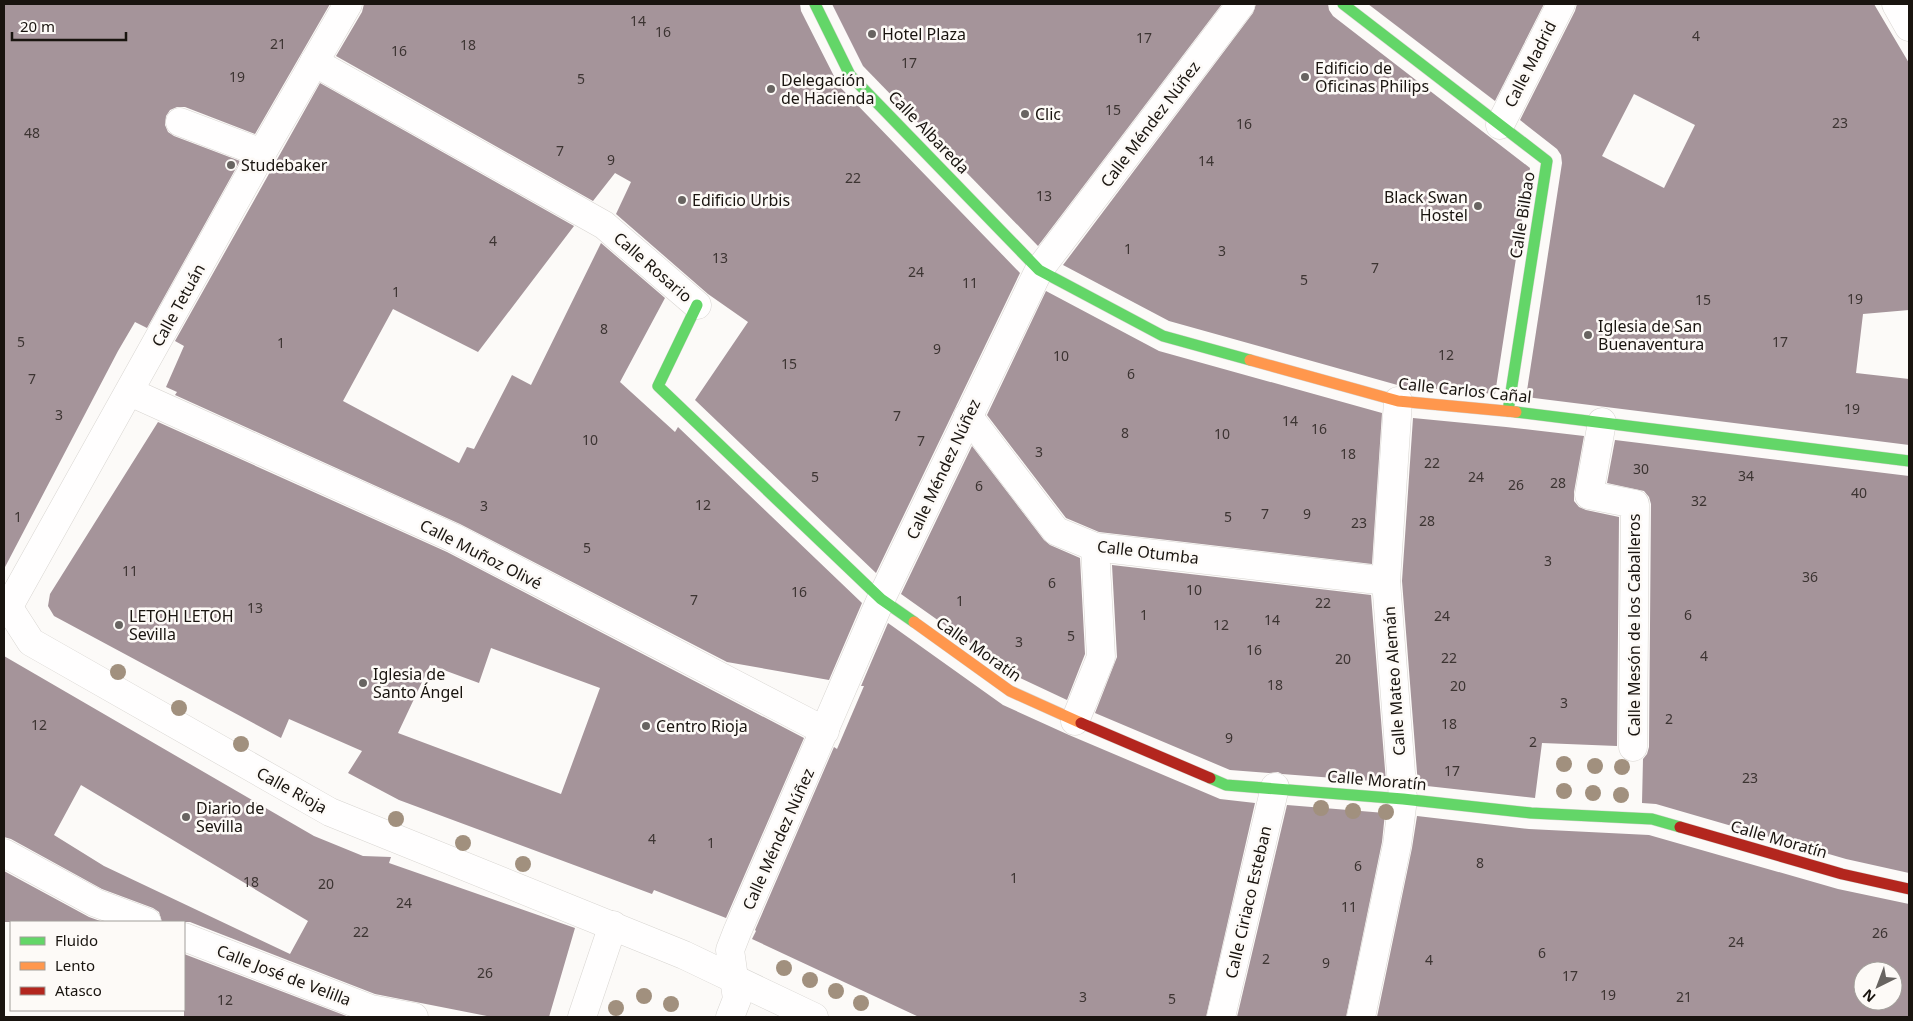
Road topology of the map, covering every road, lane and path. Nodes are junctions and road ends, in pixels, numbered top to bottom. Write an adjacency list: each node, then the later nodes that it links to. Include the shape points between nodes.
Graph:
1 (348, 4): 8 (street, Calle Tetuán)
2 (815, 4): 12 (street, Calle Albareda, via 850,75)
3 (1242, 4): 12 (street, Calle Méndez Núñez)
4 (1343, 4): 10 (street, Calle Bilbao)
5 (1561, 4): 10 (street, Calle Madrid)
6 (1896, 4): 7 (street)
7 (1909, 27)
8 (314, 62): 11 (street, Calle Tetuán); 13 (street, Calle Rosario, via 604,225)
9 (180, 122): 11 (street)
10 (1500, 125): 16 (street, Calle Bilbao, via 1547,161)
11 (262, 152): 14 (street, Calle Tetuán)
12 (1039, 270): 15 (street, Calle Carlos Cañal, via 1163,336); 17 (street, Calle Méndez Núñez)
13 (697, 305): 22 (street, Calle Rosario, via 658,386)
14 (130, 392): 23 (street, Calle Tetuán); 25 (street, Calle Muñoz Olivé, via 454,538)
15 (1398, 402): 16 (street, Calle Carlos Cañal); 21 (street, Calle Mateo Alemán)
16 (1508, 411): 18 (street, Calle Carlos Cañal)
17 (968, 416): 20 (street, Calle Otumba, via 1056,532); 22 (street, Calle Méndez Núñez)
18 (1602, 422): 19 (street, Calle Carlos Cañal); 26 (street, Calle Mesón de los Caballeros, via 1589,495 1635,504)
19 (1909, 461)
20 (1095, 547): 21 (street, Calle Otumba); 24 (street, via 1101,657)
21 (1386, 581): 28 (street, Calle Mateo Alemán)
22 (881, 599): 24 (street, Calle Moratín, via 1010,692); 25 (street, Calle Méndez Núñez)
23 (5, 606): 32 (street, Calle Rioja, via 31,642 330,812)
24 (1075, 721): 27 (street, Calle Moratín, via 1226,785)
25 (825, 731): 34 (street, Calle Méndez Núñez, via 730,950)
26 (1633, 747)
27 (1275, 787): 28 (street, Calle Moratín); 40 (street, Calle Ciriaco Esteban)
28 (1403, 798): 30 (street, Calle Moratín, via 1531,813 1652,819 1842,874); 41 (street, Calle Mateo Alemán, via 1398,845)
29 (4, 853): 31 (street, via 96,903)
30 (1909, 889)
31 (144, 921)
32 (613, 925): 34 (street, Calle Rioja); 37 (street)
33 (185, 936): 35 (street, Calle José de Velilla)
34 (735, 979): 38 (street, Calle Méndez Núñez, via 737,999); 39 (street, Calle Rioja)
35 (371, 1013): 36 (street, Calle José de Velilla)
36 (414, 1017)
37 (582, 1017)
38 (730, 1017)
39 (814, 1017)
40 (1221, 1017)
41 (1361, 1017)

